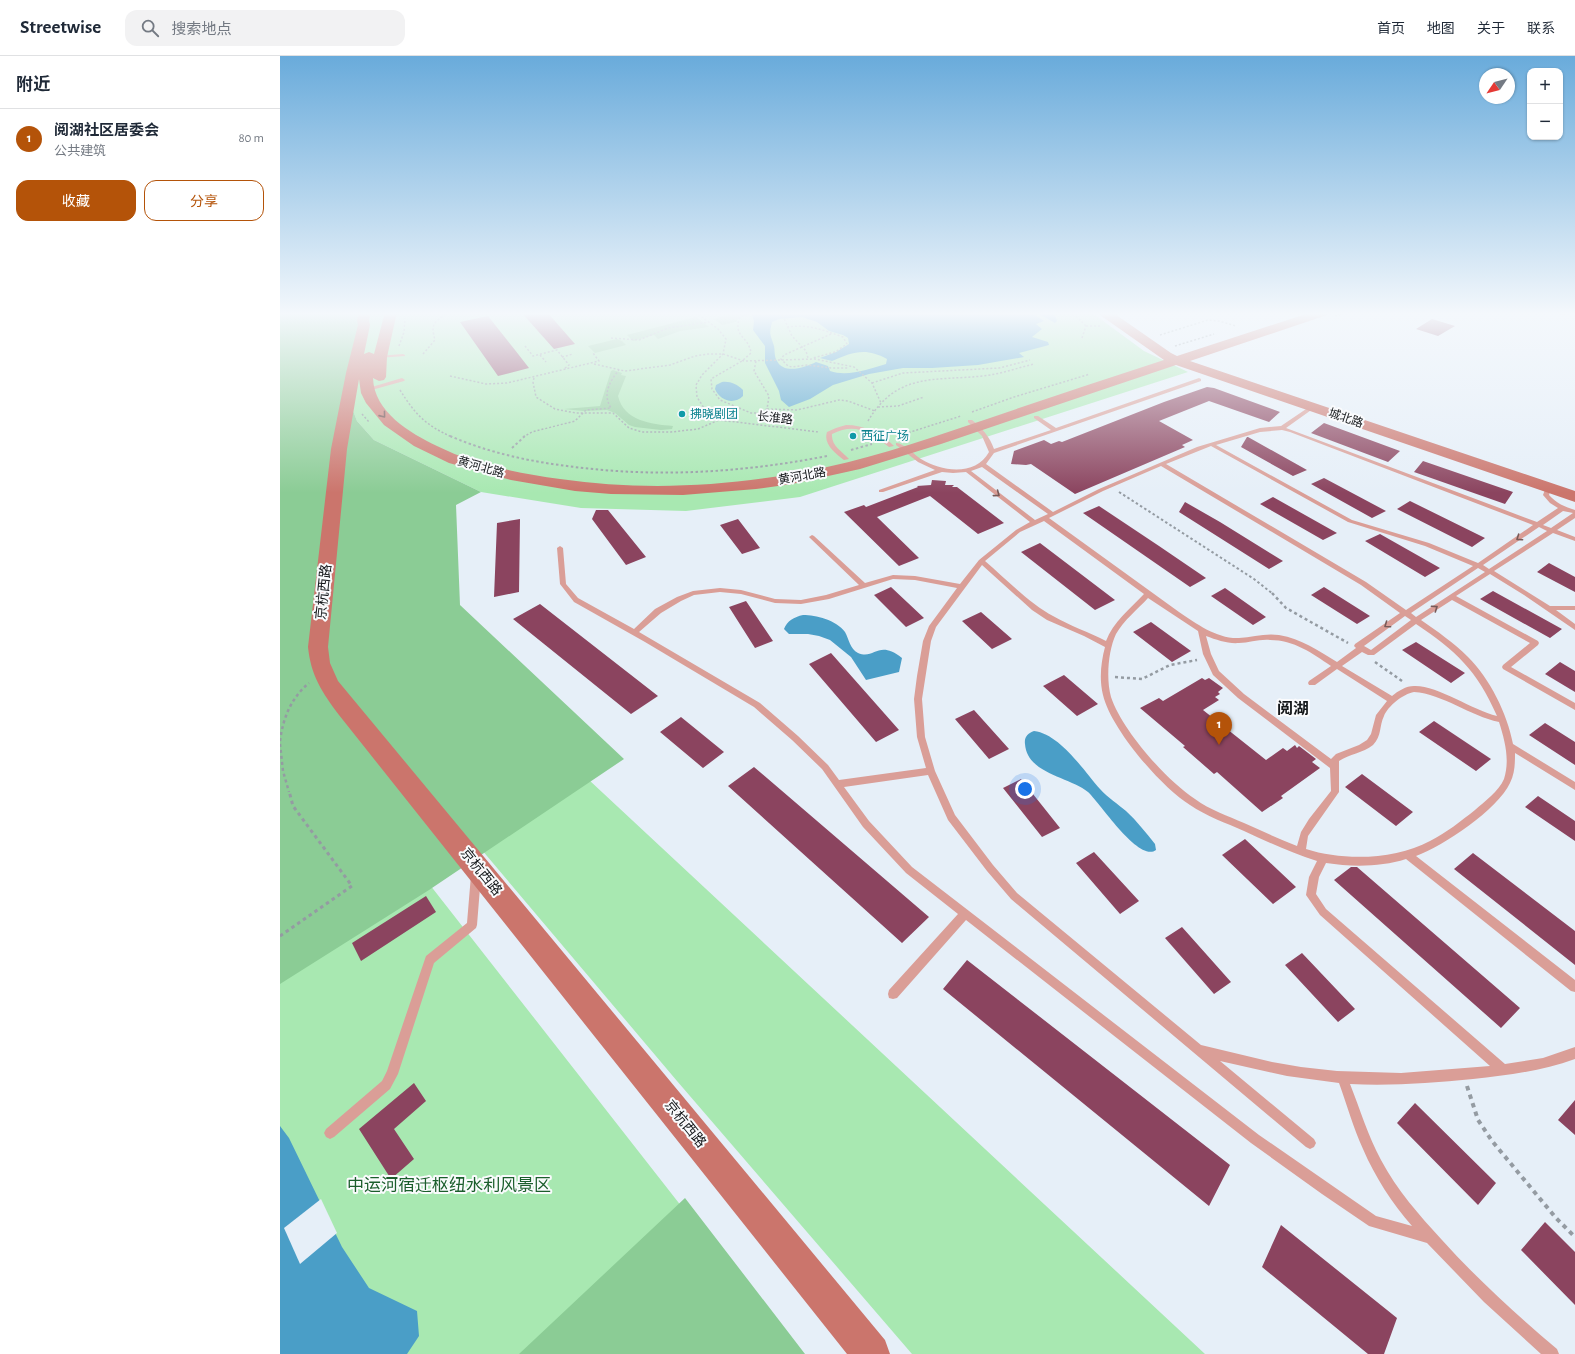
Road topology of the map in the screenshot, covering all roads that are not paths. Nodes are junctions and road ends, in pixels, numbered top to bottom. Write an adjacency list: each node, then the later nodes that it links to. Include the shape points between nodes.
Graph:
1 (353, 373): 63 (main road, 京杭西路, via 353,414 339,449 318,647 320,663 328,684 347,709)
2 (370, 373): 7 (main road, 黄河北路, via 366,384)
3 (1115, 373): 10 (main road, 黄河北路)
4 (1214, 373): 8 (main road, 城北路)
5 (402, 380): 7 (lane)
6 (1199, 380): 12 (lane)
7 (374, 388): 14 (main road, 黄河北路, one-way to 14, via 376,405 394,427 437,453 492,471 576,486 658,491 750,485 826,472); 16 (main road, 黄河北路, via 394,411 415,430 429,438 463,453 502,464 555,474 621,482 684,483 806,468)
8 (1312, 407): 11 (lane); 21 (main road, 城北路)
9 (1036, 418): 12 (lane)
10 (971, 419): 14 (main road, 黄河北路); 15 (lane, via 990,442)
11 (1282, 428): 13 (lane, via 1247,432); 29 (lane)
12 (1055, 430): 15 (lane)
13 (1211, 444): 18 (lane); 35 (lane, via 1350,521 1438,548)
14 (895, 445): 16 (main road, 黄河北路); 16 (lane, via 863,427 837,428 829,433 827,438); 19 (lane, via 923,463)
15 (992, 452): 17 (lane)
16 (842, 456)
17 (982, 464): 20 (lane); 25 (lane)
18 (1161, 464): 25 (lane); 43 (lane, via 1381,595)
19 (941, 470): 20 (lane); 22 (lane)
20 (966, 470): 28 (lane, one-way to 28)
21 (1548, 488): 23 (main road, 城北路); 24 (lane, via 1546,494 1551,501)
22 (881, 491)
23 (1575, 497)
24 (1564, 508): 26 (lane); 29 (lane)
25 (1052, 514): 27 (lane)
26 (1575, 514): 30 (lane)
27 (1044, 518): 28 (lane); 39 (lane)
28 (1035, 523): 34 (lane, via 1018,531)
29 (1539, 524): 30 (lane); 35 (lane, one-way to 35)
30 (1553, 530): 32 (lane); 36 (lane)
31 (812, 537): 37 (lane)
32 (1575, 539)
33 (560, 548): 47 (lane, via 563,584 576,600)
34 (981, 561): 38 (lane); 48 (lane, via 1050,618)
35 (1478, 565): 36 (lane); 43 (lane)
36 (1489, 572): 40 (lane); 41 (lane)
37 (864, 586): 38 (lane, via 893,578 915,578); 47 (lane, via 801,602 775,601 741,592 720,590 693,593 658,611)
38 (962, 587): 57 (lane, via 933,626 927,641 921,676 918,699 921,737)
39 (1148, 594): 46 (lane); 48 (lane, via 1125,618 1110,638)
40 (1452, 597): 44 (lane, one-way to 40); 53 (lane, via 1535,643 1506,667)
41 (1547, 608): 42 (lane); 45 (lane)
42 (1575, 608)
43 (1406, 613): 44 (lane); 49 (lane, one-way to 49, via 1358,646)
44 (1417, 621): 49 (lane, via 1371,653); 54 (lane, via 1445,641 1471,665 1488,688)
45 (1575, 628)
46 (1201, 629): 50 (lane, via 1226,640 1238,642 1270,637 1288,640 1304,646); 56 (lane, via 1209,659 1216,673 1241,696)
47 (635, 632): 58 (lane, via 757,705 825,767)
48 (1109, 646): 60 (lane, via 1104,669 1108,697 1122,725 1149,761 1191,801 1219,816)
49 (1361, 650): 50 (lane)
50 (1336, 666): 51 (lane); 52 (lane)
51 (1312, 683)
52 (1393, 701): 54 (lane, via 1400,694 1414,689); 56 (lane, via 1381,713 1377,732 1371,741 1363,747 1342,753 1335,759)
53 (1575, 707)
54 (1503, 720): 55 (lane)
55 (1509, 745): 59 (lane); 61 (lane, via 1511,758 1508,779 1494,797 1464,824 1435,844)
56 (1334, 766): 60 (lane, via 1335,792 1304,835)
57 (931, 771): 58 (lane); 67 (lane, via 951,817 1014,896)
58 (837, 784): 64 (lane, via 866,824 909,870)
59 (1575, 786)
60 (1301, 851): 62 (lane)
61 (1408, 855): 62 (lane, via 1391,860 1335,860); 65 (lane)
62 (1324, 857): 69 (lane, via 1314,877 1310,894 1323,912)
63 (476, 867): 71 (lane, via 472,925 430,960 392,1074 386,1085); 74 (main road, 京杭西路)
64 (965, 914): 66 (lane); 73 (lane, via 1255,1139 1326,1190 1373,1222)
65 (1575, 987)
66 (893, 994)
67 (1197, 1049): 70 (lane, via 1258,1064); 72 (lane)
68 (1575, 1053): 69 (lane, via 1526,1068)
69 (1503, 1070): 70 (lane, via 1399,1078)
70 (1342, 1077): 73 (lane, via 1370,1153 1390,1187)
71 (330, 1133)
72 (1310, 1143)
73 (1429, 1237): 75 (lane, via 1458,1270 1502,1312)
74 (871, 1354)
75 (1552, 1354)

